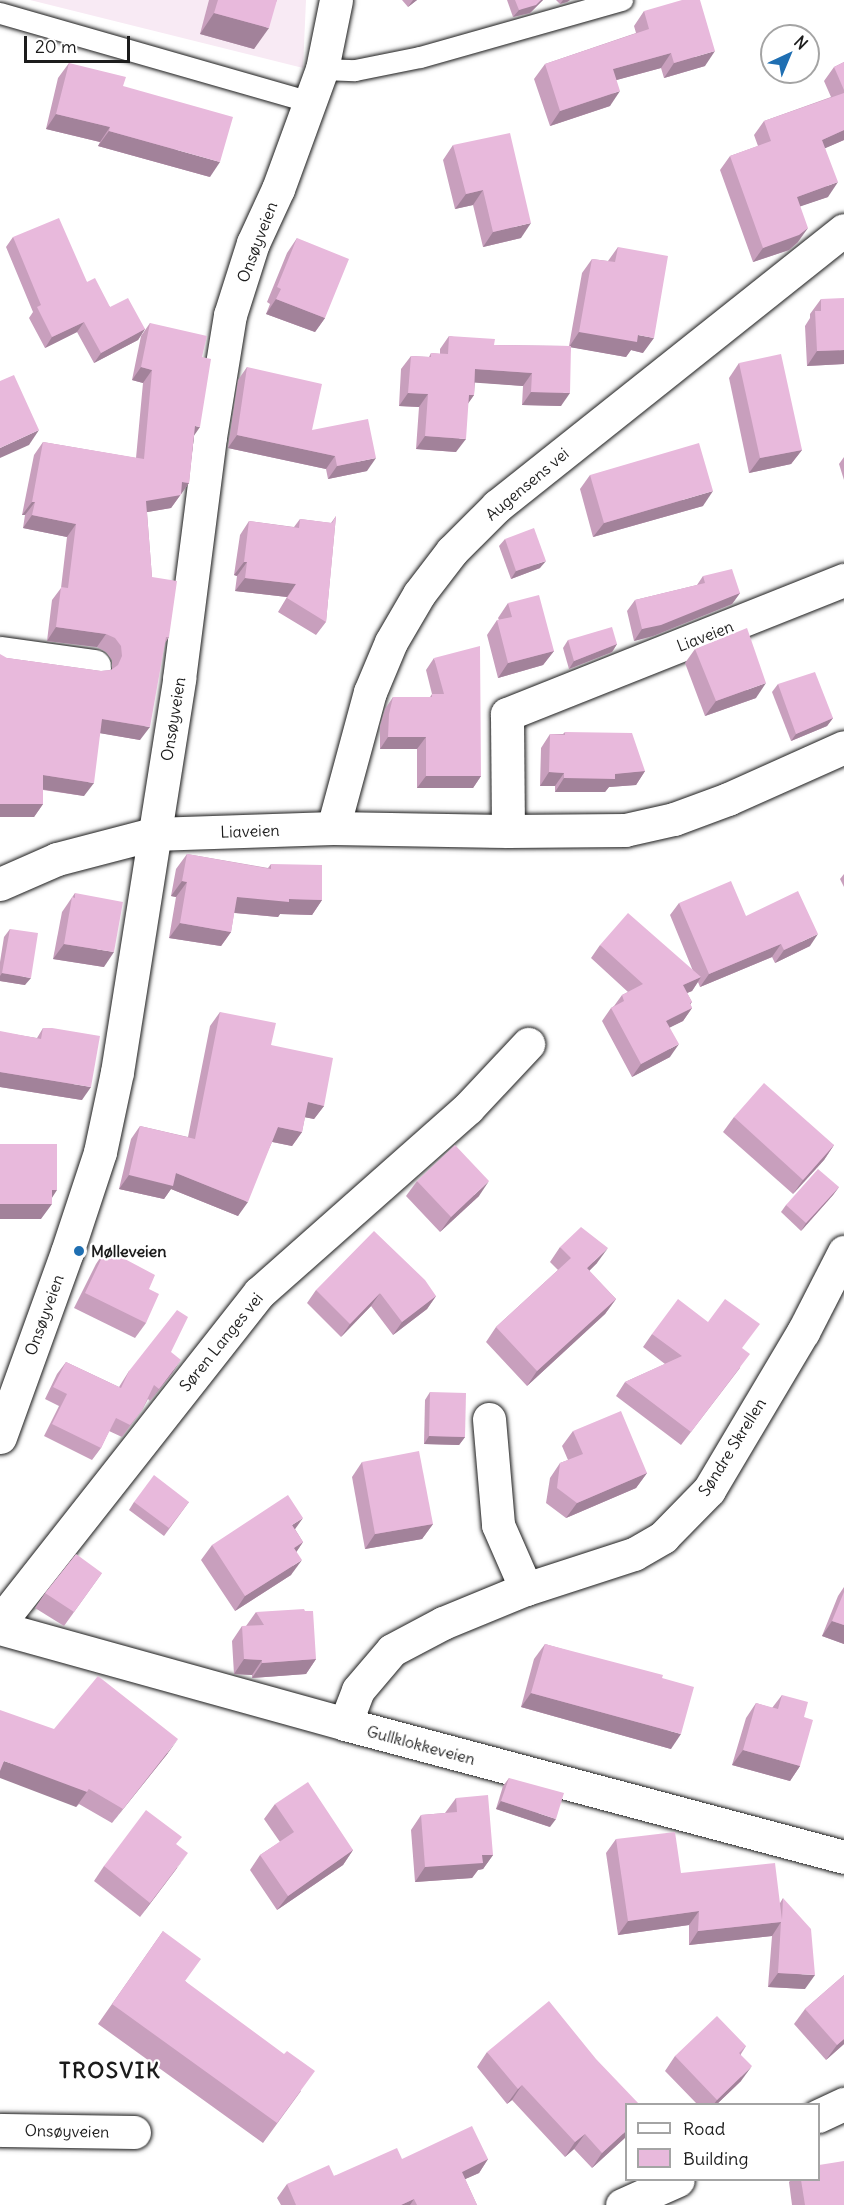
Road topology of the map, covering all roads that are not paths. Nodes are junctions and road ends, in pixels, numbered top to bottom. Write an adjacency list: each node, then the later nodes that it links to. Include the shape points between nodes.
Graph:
1 (336, 0): 4 (street, Onsøyveien)
2 (622, 0): 4 (lane, via 420,57 355,70)
3 (0, 13): 5 (lane)
4 (322, 69): 5 (street, Onsøyveien)
5 (311, 102): 13 (street, Onsøyveien, via 253,243 230,315 210,437 180,679)
6 (844, 230): 11 (street, Augensens vei, via 497,506 452,551 419,594 391,642 370,692)
7 (844, 580): 12 (street, Liaveien, via 507,714)
8 (0, 653): 9 (street)
9 (94, 666)
10 (844, 747): 12 (street, Liaveien, via 674,819 625,830)
11 (333, 828): 12 (street, Liaveien); 13 (street, Liaveien)
12 (508, 831)
13 (153, 834): 14 (street, Liaveien, via 57,858); 18 (street, Onsøyveien, via 117,1072 100,1152)
14 (0, 884)
15 (528, 1044): 20 (street, Søren Langes vei, via 468,1108 259,1293)
16 (844, 1252): 19 (street, Søndre Skrellen, via 803,1332 709,1491 663,1537 633,1554)
17 (489, 1419): 19 (street, via 498,1525)
18 (0, 1437)
19 (526, 1589): 22 (street, Søndre Skrellen, via 443,1623 392,1650 358,1690)
20 (0, 1622)
21 (0, 1628): 22 (street, Gullklokkeveien)
22 (345, 1725): 23 (street, Gullklokkeveien)
23 (844, 1857)
24 (844, 2104): 25 (street)
25 (820, 2115)
26 (0, 2130): 27 (street, Onsøyveien)
27 (134, 2132)
28 (676, 2181): 29 (street)
29 (622, 2205)

